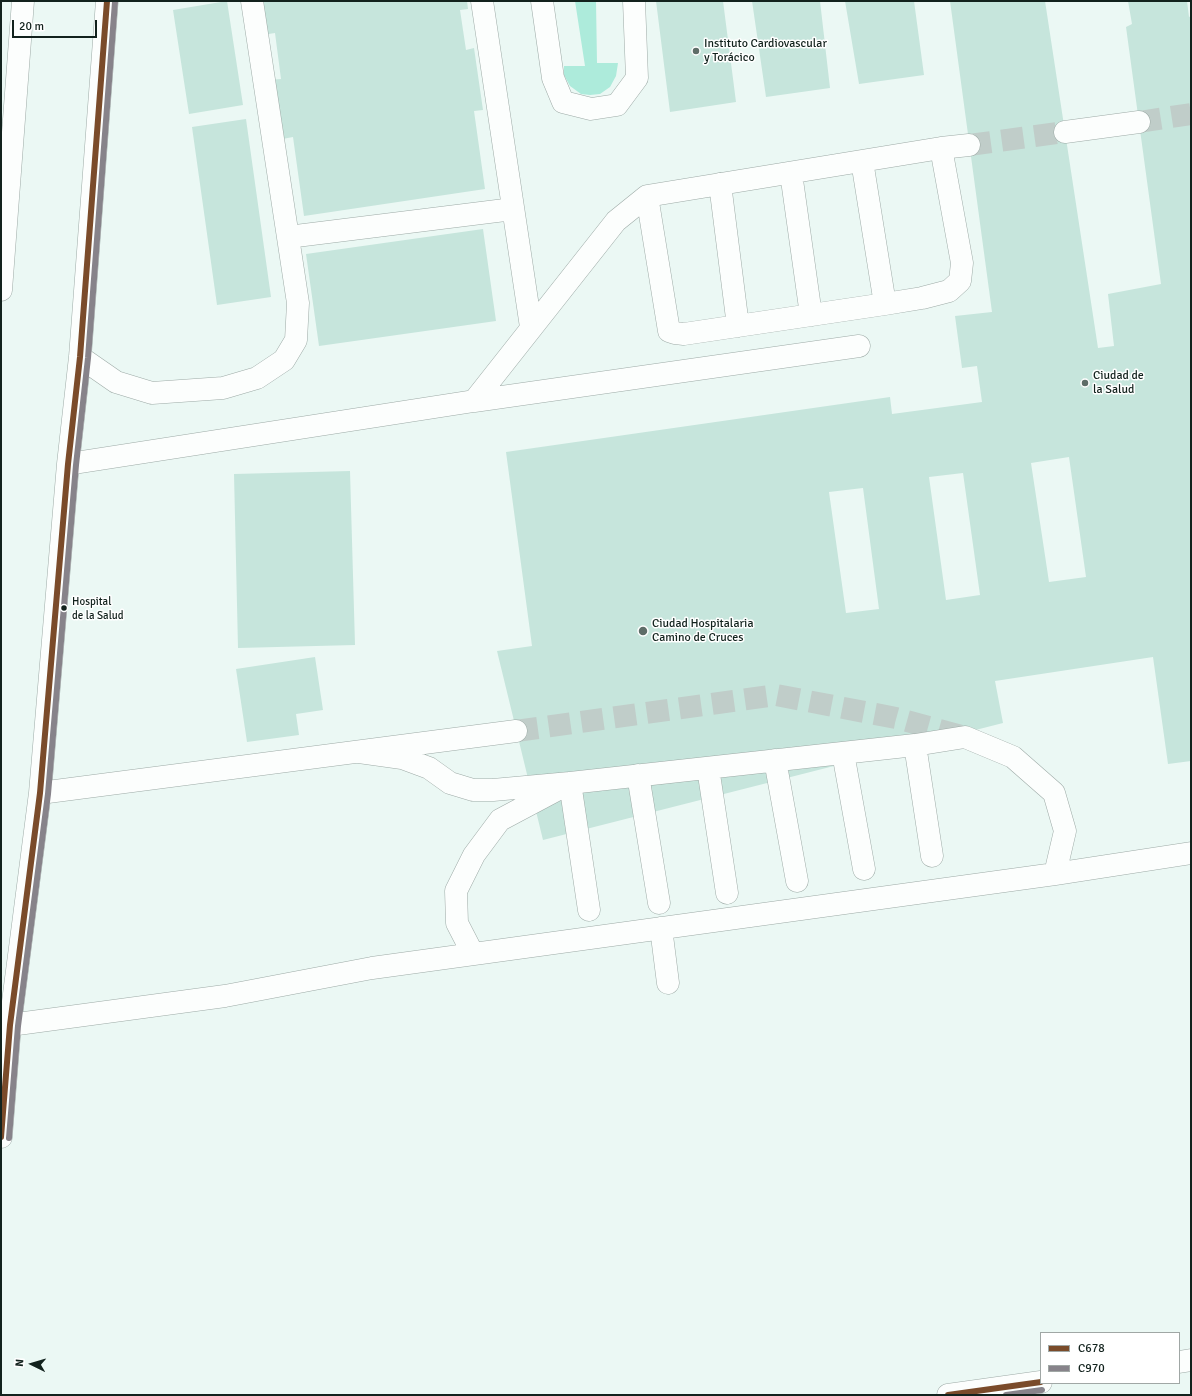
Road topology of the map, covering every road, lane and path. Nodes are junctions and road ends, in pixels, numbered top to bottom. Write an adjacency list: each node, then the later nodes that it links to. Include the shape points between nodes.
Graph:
1 (23, 1): 17 (street)
2 (107, 1): 23 (street)
3 (252, 1): 16 (street)
4 (482, 1): 15 (street)
5 (542, 1): 6 (street, via 553,78 563,102 591,109 617,105 637,78)
6 (634, 1)
7 (1139, 122): 8 (street)
8 (1065, 132)
9 (969, 145): 10 (street)
10 (941, 148): 11 (street); 18 (street, via 962,263 960,281 949,291)
11 (862, 161): 12 (street); 18 (street)
12 (791, 173): 13 (street); 19 (street)
13 (720, 184): 14 (street); 20 (street)
14 (647, 196): 20 (street, via 669,331 684,334); 21 (street, via 616,220)
15 (513, 209): 16 (street); 21 (street)
16 (288, 236): 23 (street, via 298,303 296,340 284,360 257,378 223,388 152,393 116,382)
17 (1, 290)
18 (884, 304): 19 (street)
19 (811, 315): 20 (street)
20 (738, 326)
21 (531, 327): 24 (street)
22 (859, 346): 24 (street)
23 (80, 357): 25 (street)
24 (474, 401): 25 (street)
25 (68, 464): 34 (street)
26 (516, 732): 28 (street)
27 (915, 745): 29 (street); 36 (street); 38 (street, via 965,737 1013,757 1054,793 1065,831)
28 (359, 752): 33 (street, via 402,758 429,768 450,783 473,790); 34 (street)
29 (843, 753): 30 (street); 37 (street)
30 (775, 760): 31 (street); 39 (street)
31 (708, 768): 32 (street); 40 (street)
32 (638, 775): 33 (street); 41 (street)
33 (570, 783): 42 (street); 44 (street, via 500,820 474,855 456,892 457,923)
34 (40, 794): 46 (street)
35 (1191, 853): 38 (street)
36 (932, 856)
37 (864, 869)
38 (1055, 874): 43 (street)
39 (797, 881)
40 (727, 893)
41 (659, 903)
42 (589, 910)
43 (661, 928): 44 (street); 45 (street)
44 (474, 954): 46 (street, via 372,968 224,996)
45 (668, 983)
46 (10, 1025): 47 (street)
47 (1, 1137)
48 (1191, 1360): 49 (street)
49 (1180, 1362)
50 (1040, 1382): 51 (street)
51 (948, 1395)

